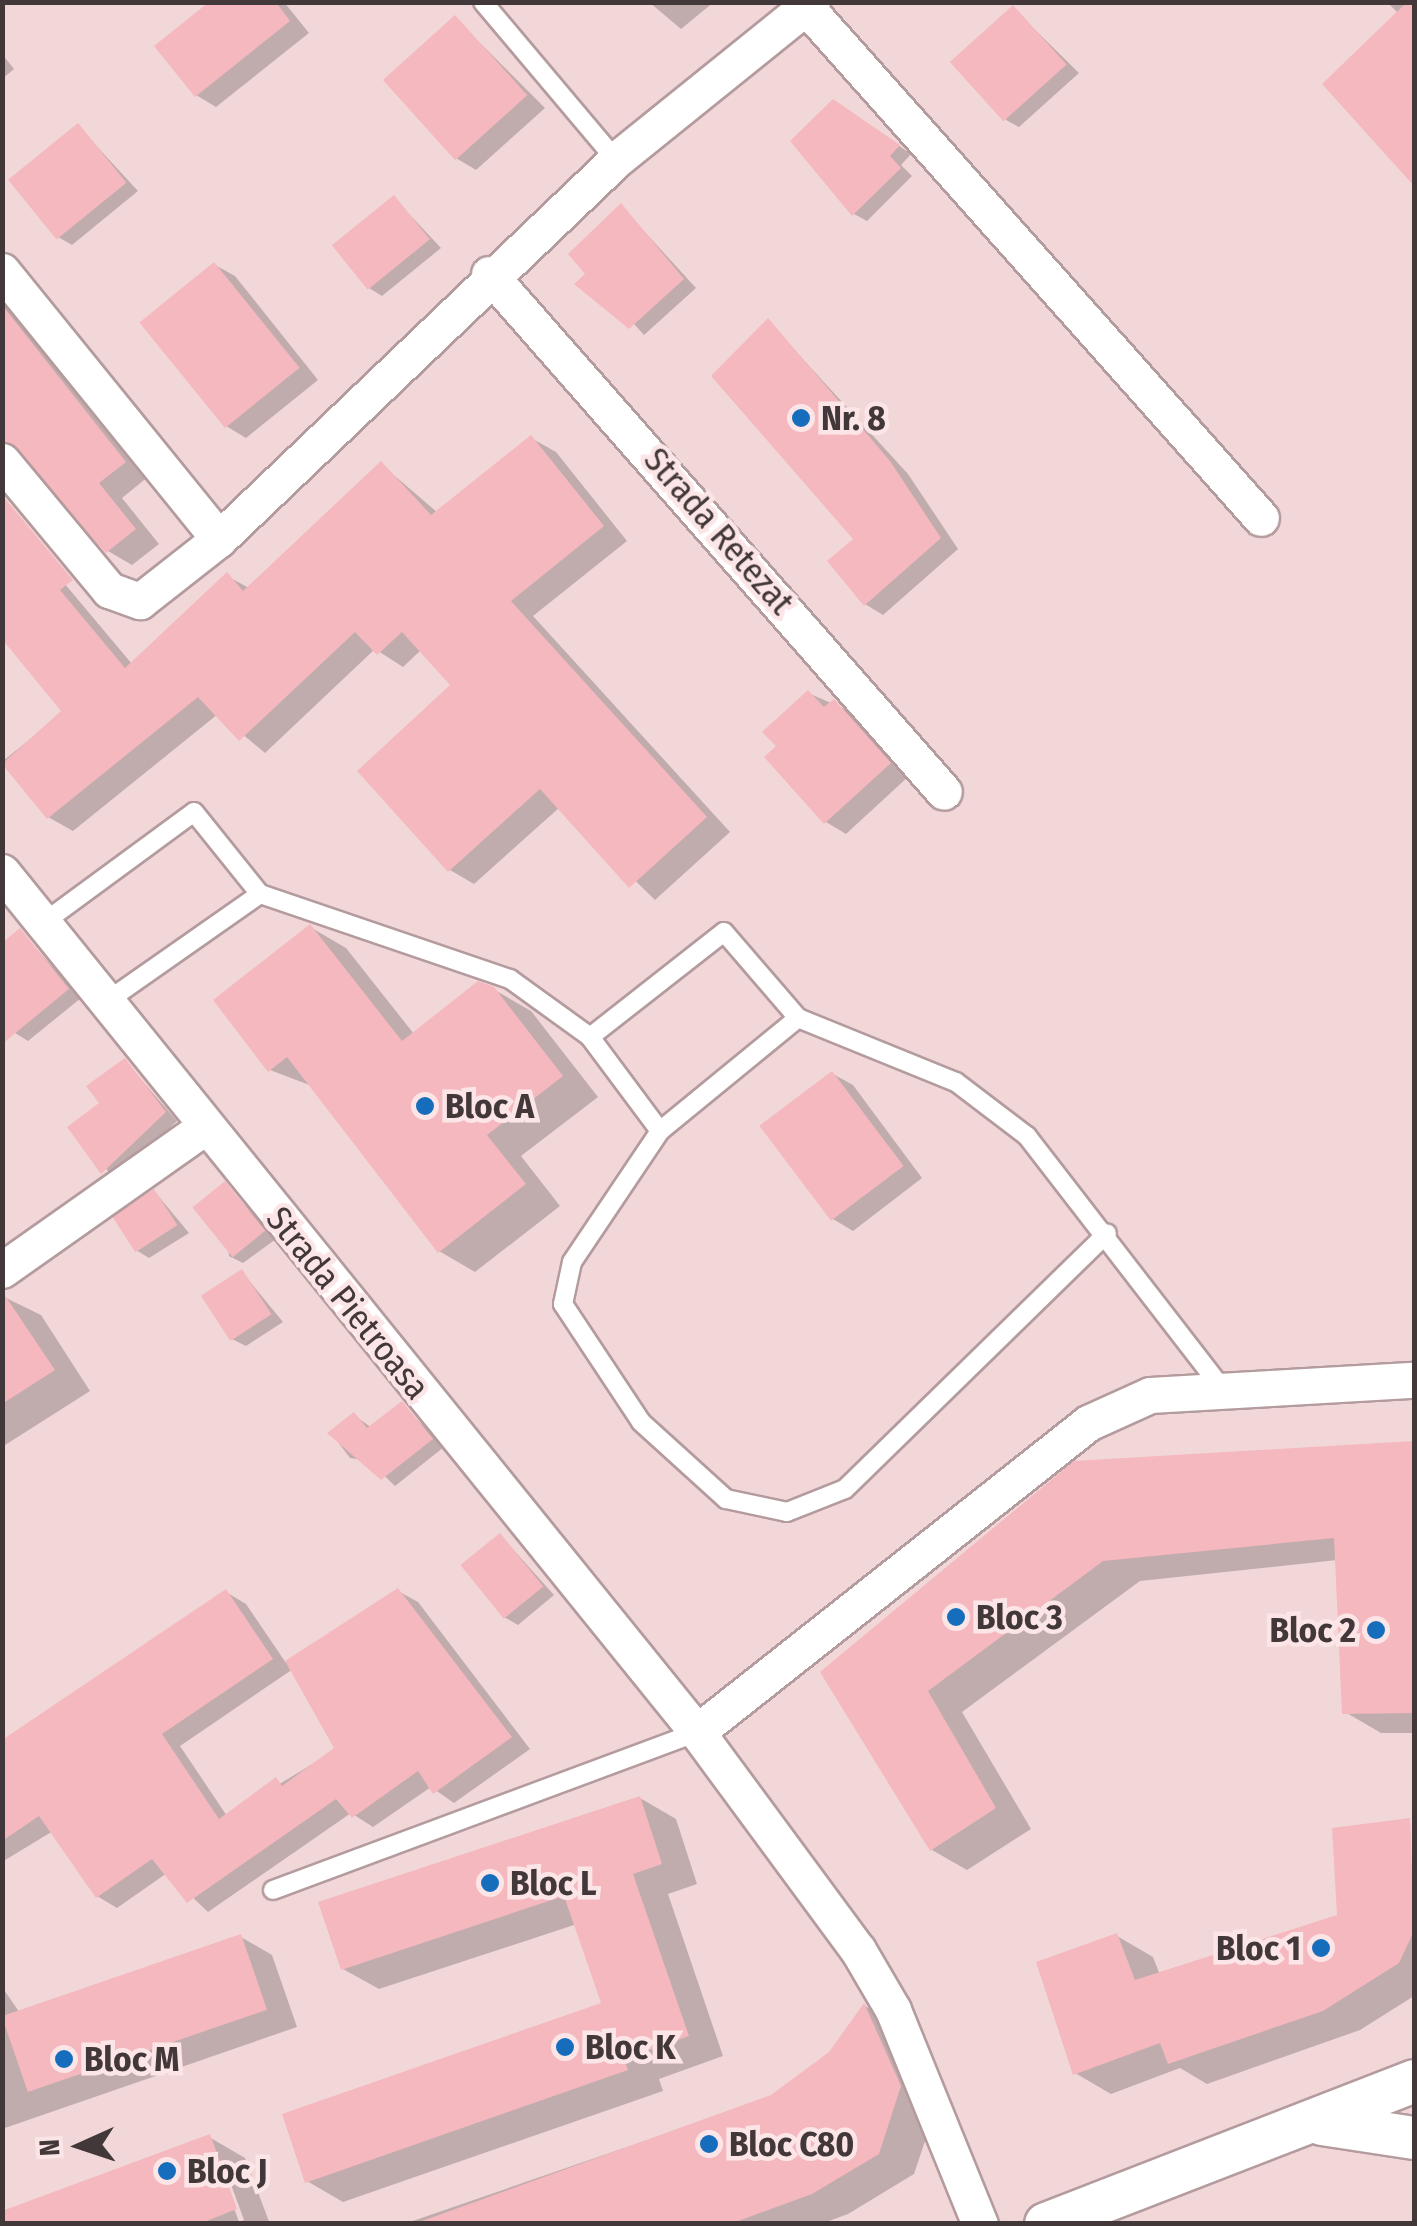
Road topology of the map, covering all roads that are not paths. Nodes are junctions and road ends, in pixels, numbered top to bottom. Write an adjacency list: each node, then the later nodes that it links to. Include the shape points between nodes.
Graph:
1 (483, 2): 3 (lane)
2 (809, 5): 3 (street); 7 (street)
3 (616, 160): 5 (street)
4 (2, 271): 8 (street)
5 (489, 274): 8 (street); 9 (street, Strada Retezat)
6 (2, 461): 8 (street, via 124,601 140,601)
7 (1261, 518)
8 (219, 539)
9 (944, 792)
10 (2, 872): 12 (street, Strada Pietroasa)
11 (260, 894): 12 (lane, via 194,812); 13 (lane); 15 (lane, via 510,979)
12 (43, 923): 13 (street, Strada Pietroasa)
13 (106, 1002): 16 (street, Strada Pietroasa)
14 (798, 1018): 15 (lane, via 724,932); 17 (lane); 18 (lane, via 956,1082 1026,1136)
15 (590, 1037): 17 (lane)
16 (205, 1127): 19 (street); 22 (street, Strada Pietroasa)
17 (660, 1131): 18 (lane, via 572,1262 564,1304 641,1422 726,1499 787,1512 845,1489)
18 (1108, 1233): 21 (lane)
19 (2, 1270)
20 (1414, 1380): 21 (street)
21 (1221, 1387): 22 (street, via 1150,1396 1088,1423)
22 (696, 1732): 23 (lane); 27 (street, Strada Pietroasa, via 894,2010)
23 (273, 1890)
24 (1414, 2081): 25 (street)
25 (1321, 2124): 26 (street); 28 (street)
26 (1414, 2138)
27 (980, 2224)
28 (1046, 2224)

